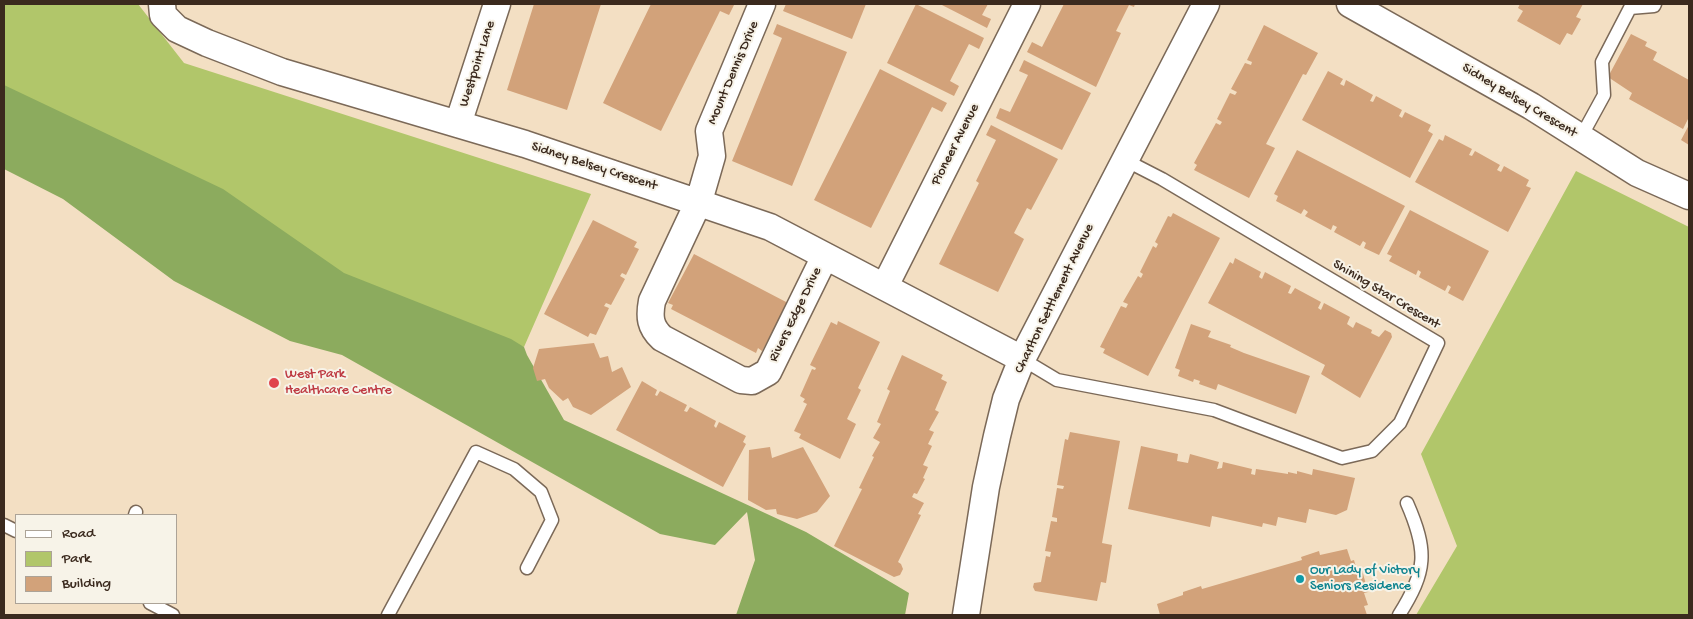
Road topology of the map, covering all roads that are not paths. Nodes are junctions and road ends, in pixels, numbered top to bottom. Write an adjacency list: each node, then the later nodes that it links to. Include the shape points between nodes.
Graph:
1 (162, 4): 8 (street, Sidney Belsey Crescent, via 163,15 177,28 206,43 282,72)
2 (497, 4): 8 (street, Westpoint Lane)
3 (762, 4): 12 (street, Mount Dennis Drive, via 709,131 712,156)
4 (1027, 4): 14 (street, Pioneer Avenue)
5 (1206, 4): 10 (street, Charlton Settlement Avenue)
6 (1350, 4): 9 (street, Sidney Belsey Crescent)
7 (1655, 4): 9 (lane, via 1630,8 1602,62 1604,95)
8 (458, 124): 12 (street, Sidney Belsey Crescent)
9 (1581, 137): 11 (street, Sidney Belsey Crescent, via 1637,173)
10 (1125, 160): 15 (street, Charlton Settlement Avenue); 15 (lane, Shining Star Crescent, via 1438,343 1400,423 1372,451 1342,458 1214,410 1057,380)
11 (1689, 196)
12 (699, 201): 13 (street, Sidney Belsey Crescent, via 770,227); 13 (street, Rivers Edge Drive, via 652,301 649,316 654,330 662,338 741,380 752,381 768,372)
13 (825, 256): 14 (street, Sidney Belsey Crescent)
14 (885, 286): 15 (street, Sidney Belsey Crescent)
15 (1022, 359): 21 (street, Charlton Settlement Avenue, via 1006,400 986,487)
16 (1407, 503): 24 (lane, via 1419,531 1422,564 1412,594)
17 (4, 525): 18 (lane)
18 (15, 531)
19 (527, 568): 23 (lane, via 552,520 542,492 514,469 476,452)
20 (152, 604): 22 (lane)
21 (974, 612)
22 (173, 615)
23 (388, 615)
24 (1399, 615)

